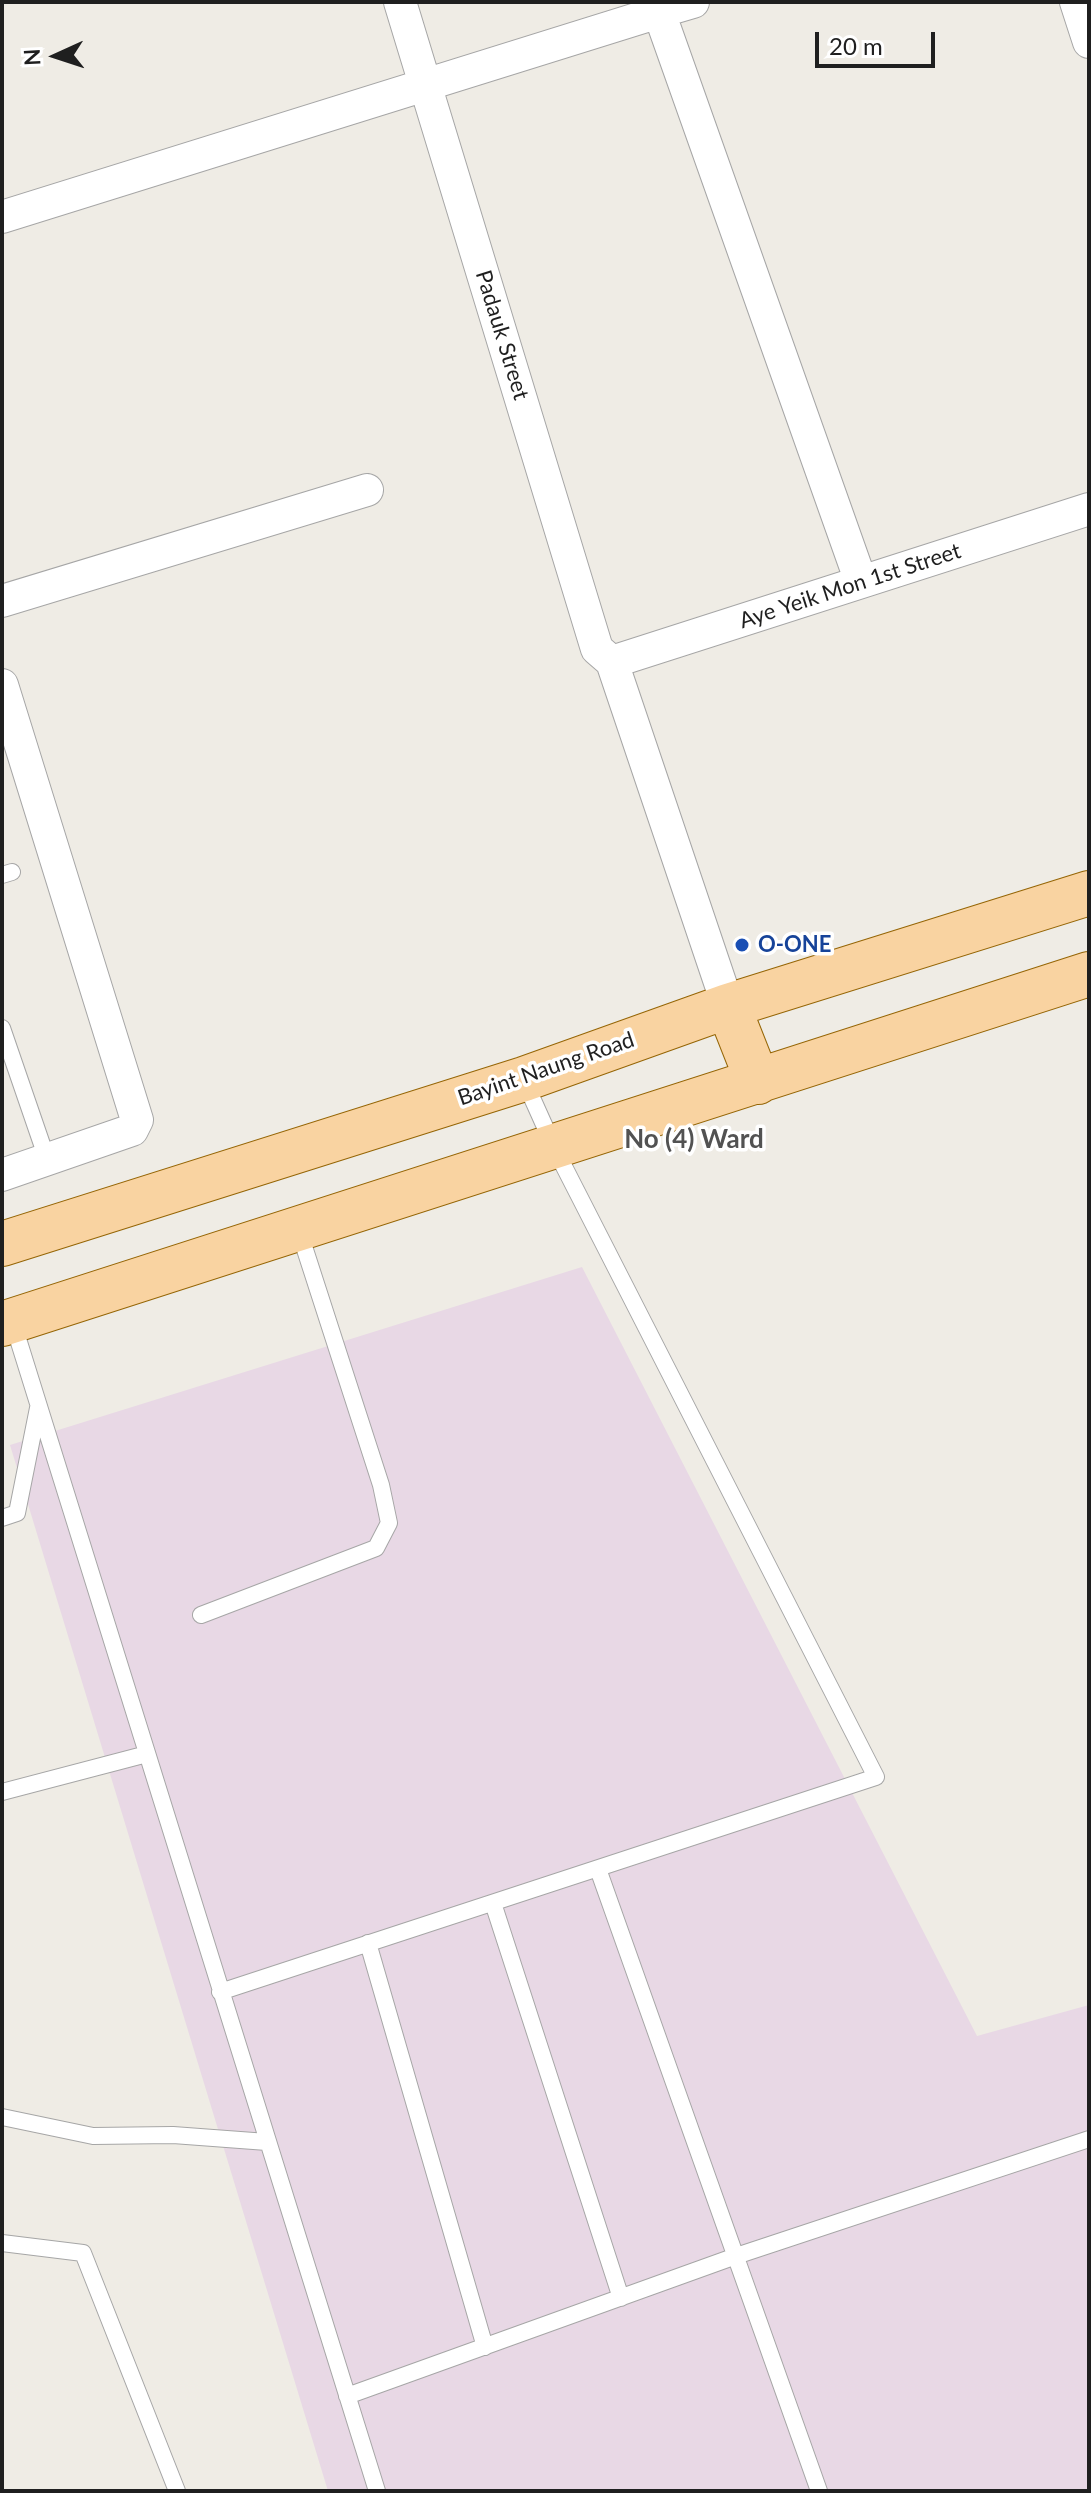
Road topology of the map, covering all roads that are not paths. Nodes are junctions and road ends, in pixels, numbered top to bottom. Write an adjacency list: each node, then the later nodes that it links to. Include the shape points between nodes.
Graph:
1 (400, 2): 6 (street, Padauk Street)
2 (693, 2): 4 (street)
3 (1076, 2): 5 (street)
4 (659, 12): 6 (street); 10 (street)
5 (1089, 42)
6 (425, 85): 7 (street); 12 (street, Padauk Street, via 597,649)
7 (2, 217)
8 (367, 490): 11 (street)
9 (1089, 509): 10 (street, Aye Yeik Mon 1st Street)
10 (861, 582): 12 (street, Aye Yeik Mon 1st Street)
11 (2, 601)
12 (612, 662): 17 (street, Padauk Street)
13 (2, 685): 14 (street)
14 (16, 777): 22 (street, via 137,1120 132,1130)
15 (1089, 893): 17 (main road, Bayint Naung Road)
16 (1089, 974): 20 (main road)
17 (728, 1006): 19 (main road, Bayint Naung Road); 20 (main road)
18 (2, 1028): 22 (lane)
19 (524, 1079): 21 (lane); 25 (main road, Bayint Naung Road)
20 (758, 1082): 21 (main road)
21 (554, 1147): 24 (main road); 32 (lane, via 876,1777)
22 (47, 1159): 23 (street)
23 (2, 1175)
24 (298, 1229): 26 (main road); 29 (lane, via 389,1523 376,1548)
25 (2, 1244)
26 (7, 1323): 27 (lane)
27 (38, 1405): 28 (lane, via 17,1513); 30 (lane)
28 (2, 1518)
29 (201, 1615)
30 (147, 1754): 31 (lane); 35 (lane)
31 (2, 1792)
32 (598, 1869): 33 (lane); 40 (lane)
33 (493, 1903): 34 (lane); 41 (lane)
34 (368, 1943): 35 (lane); 42 (lane)
35 (220, 1992): 38 (lane)
36 (2, 2117): 38 (lane, via 93,2136)
37 (1089, 2139): 40 (lane)
38 (267, 2142): 43 (lane)
39 (2, 2243): 44 (lane, via 83,2253)
40 (736, 2256): 41 (lane); 46 (lane)
41 (621, 2298): 42 (lane)
42 (485, 2347): 43 (lane)
43 (347, 2396): 45 (lane)
44 (177, 2491)
45 (377, 2491)
46 (819, 2491)

